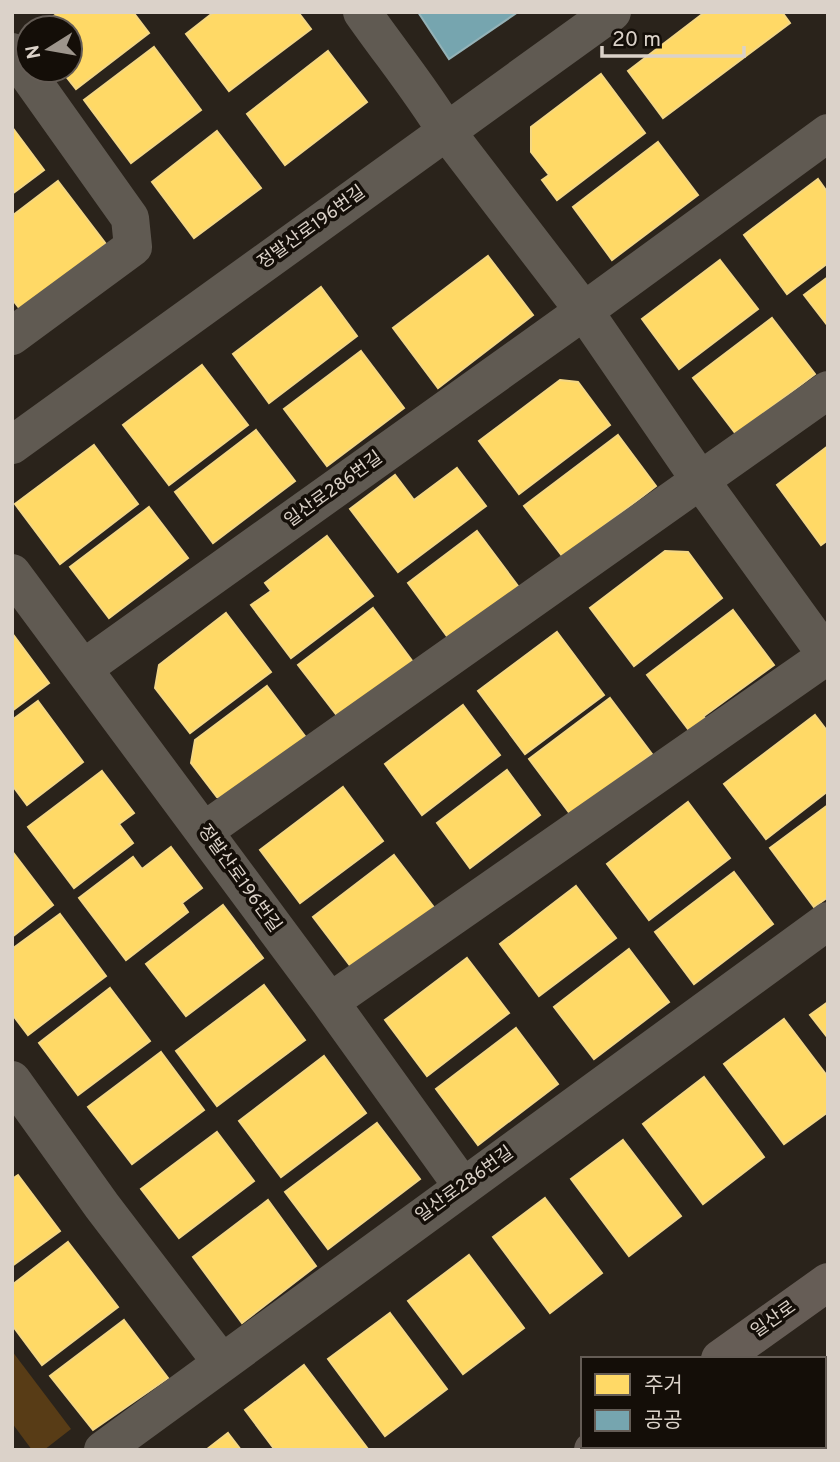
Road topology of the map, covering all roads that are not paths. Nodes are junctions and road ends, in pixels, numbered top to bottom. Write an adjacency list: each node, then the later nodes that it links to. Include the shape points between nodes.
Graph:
1 (362, 12): 4 (street)
2 (612, 12): 4 (street, 정발산로196번길)
3 (12, 52): 7 (street, via 130,218 133,247)
4 (446, 131): 6 (street); 9 (street, 정발산로196번길)
5 (828, 133): 6 (street, 일산로286번길)
6 (584, 311): 10 (street); 13 (street, 일산로286번길)
7 (12, 336)
8 (828, 390): 10 (street)
9 (12, 445)
10 (700, 480): 12 (street); 14 (street)
11 (12, 573): 13 (street, 정발산로196번길)
12 (828, 656): 16 (street)
13 (84, 668): 14 (street, 정발산로196번길)
14 (204, 831): 16 (street, 정발산로196번길)
15 (828, 921): 18 (street, 일산로286번길)
16 (330, 1002): 18 (street, 정발산로196번길)
17 (12, 1080): 21 (street)
18 (463, 1187): 21 (street, 일산로286번길)
19 (828, 1282): 20 (main road, 일산로)
20 (723, 1357)
21 (222, 1363): 22 (street, 일산로286번길)
22 (103, 1450)

